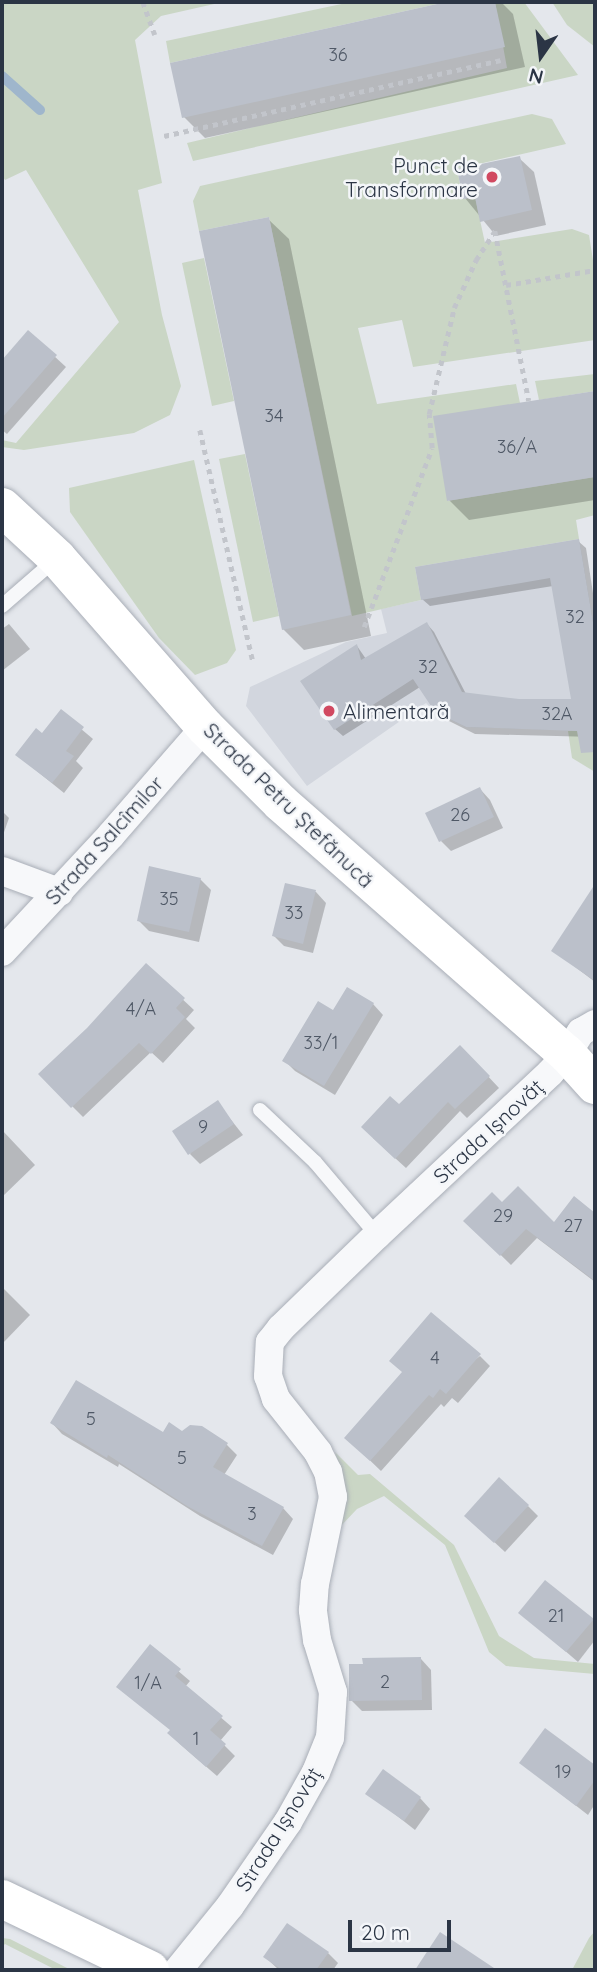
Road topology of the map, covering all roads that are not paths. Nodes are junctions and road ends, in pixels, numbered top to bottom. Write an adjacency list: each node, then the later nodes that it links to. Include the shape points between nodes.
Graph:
1 (2, 507): 2 (main road, Strada Petru Ștefănucă)
2 (57, 558): 3 (lane); 4 (main road, Strada Petru Ștefănucă)
3 (2, 606)
4 (205, 727): 6 (street, Strada Salcîmilor); 9 (main road, Strada Petru Ștefănucă, via 281,803)
5 (2, 871): 6 (street)
6 (59, 892): 7 (street, Strada Salcîmilor)
7 (2, 952)
8 (595, 1024): 9 (street, Strada Ișnovăț, via 581,1032)
9 (567, 1054): 10 (main road, Strada Petru Ștefănucă); 12 (street, Strada Ișnovăț)
10 (595, 1085)
11 (260, 1110): 12 (lane, via 315,1162)
12 (377, 1234): 15 (street, Strada Ișnovăț, via 281,1328 270,1342 267,1359 276,1399 318,1452 333,1497 314,1584 313,1610 333,1692 330,1738 288,1822 230,1906)
13 (2, 1899): 14 (main road)
14 (150, 1970)
15 (178, 1970)

